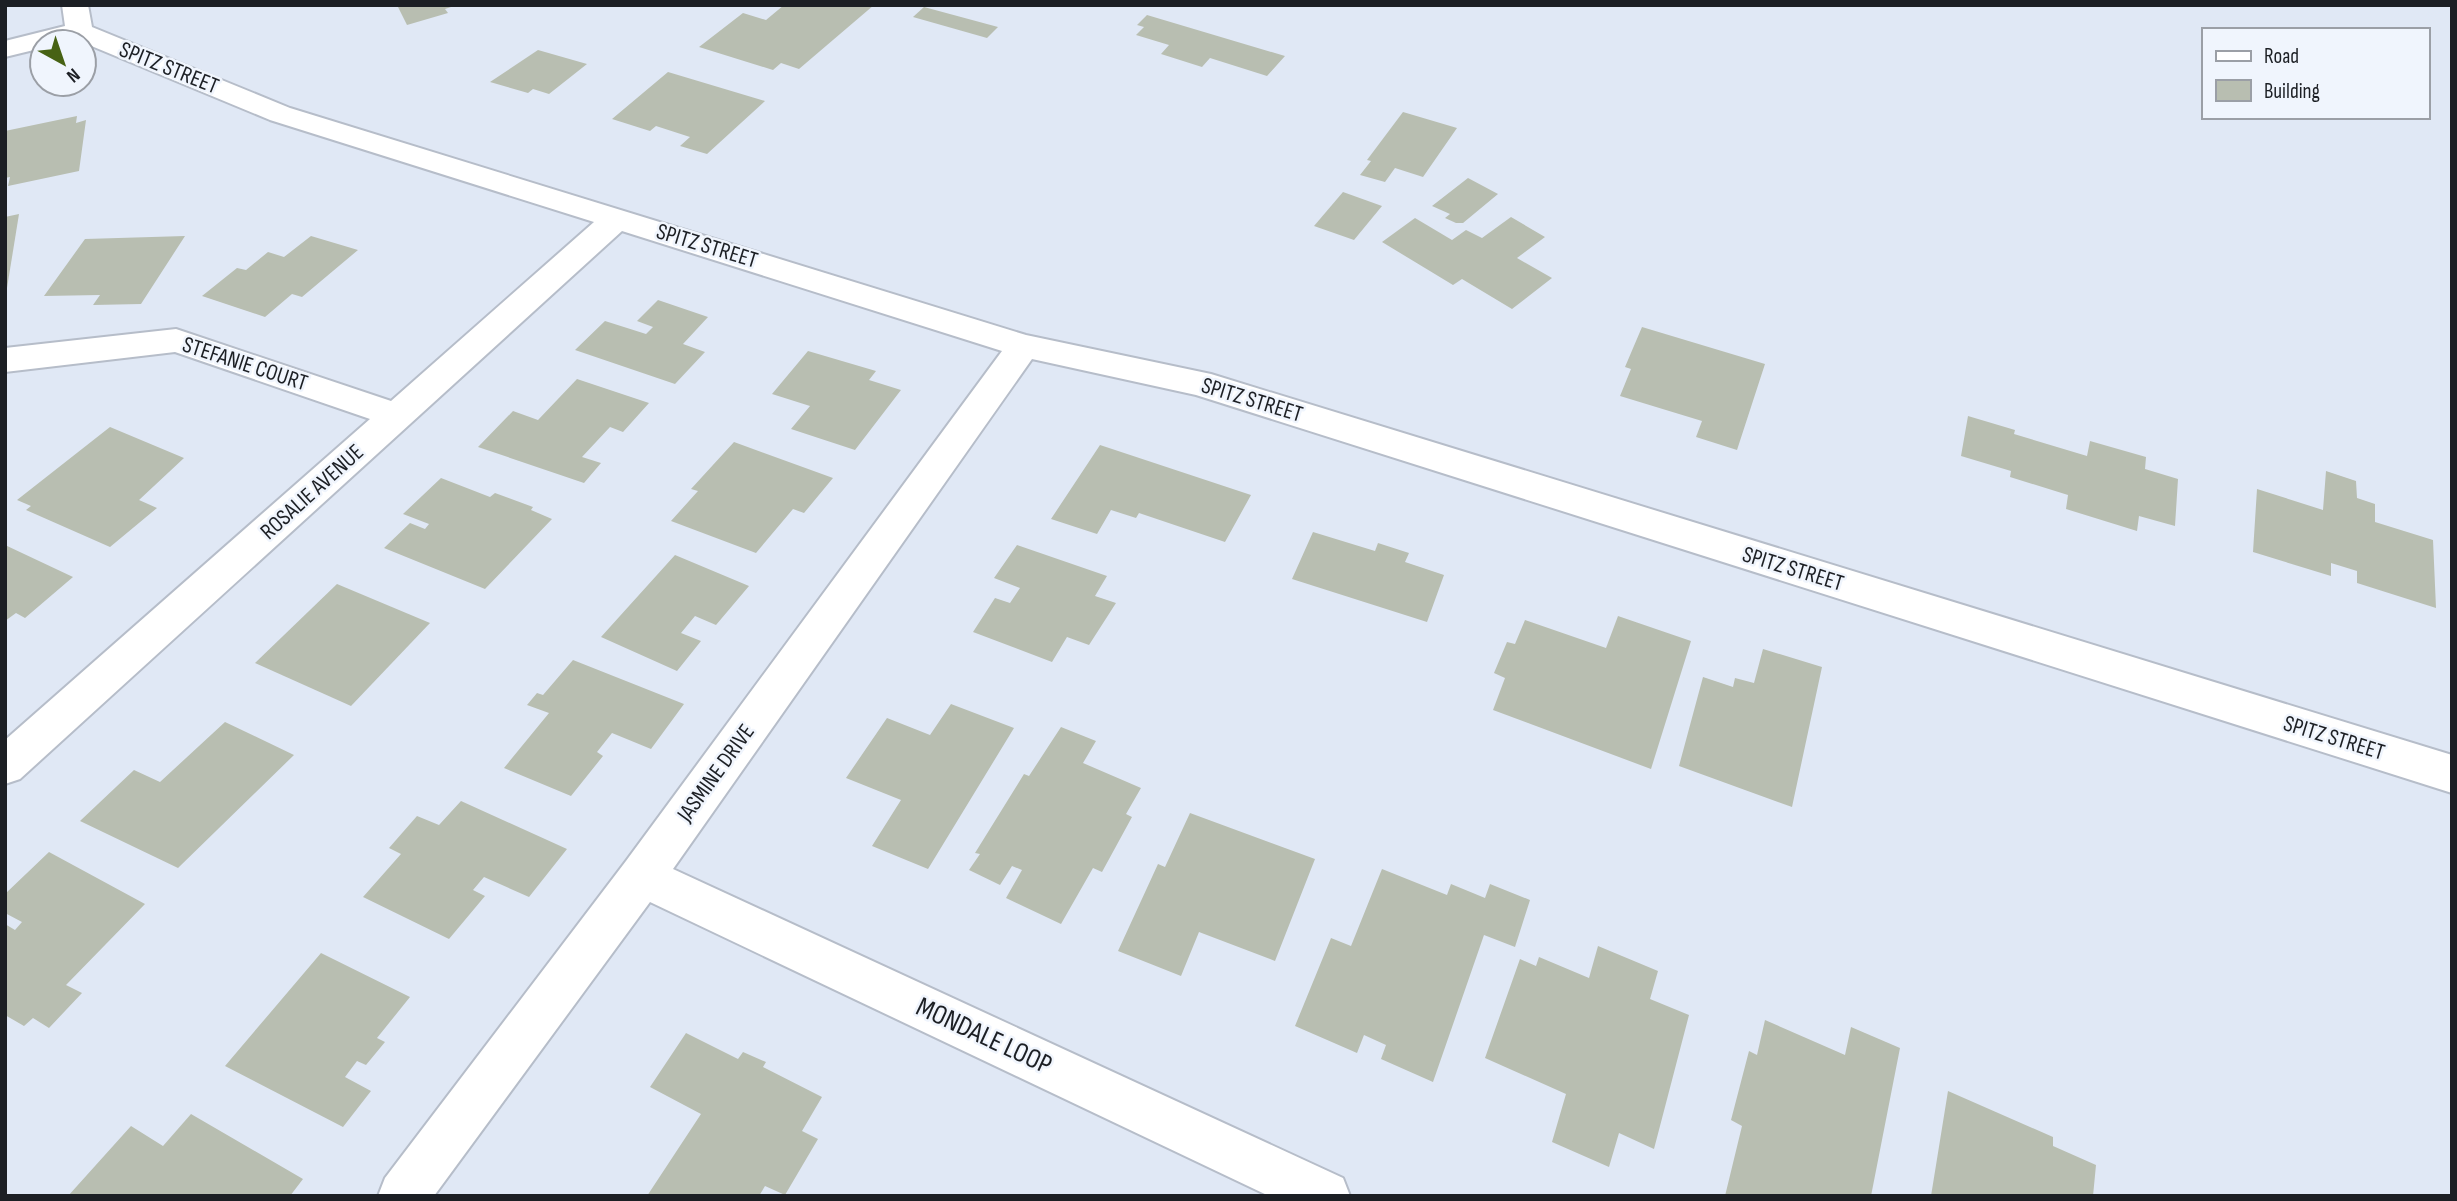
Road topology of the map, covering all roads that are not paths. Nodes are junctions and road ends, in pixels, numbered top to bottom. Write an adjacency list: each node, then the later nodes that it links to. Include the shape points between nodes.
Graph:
1 (77, 18): 2 (street); 3 (street, SPITZ STREET, via 280,114)
2 (5, 49)
3 (618, 218): 4 (street, SPITZ STREET); 6 (street, ROSALIE AVENUE)
4 (1024, 346): 8 (street, SPITZ STREET, via 1199,383); 9 (street, JASMINE DRIVE)
5 (5, 360): 6 (street, STEFANIE COURT, via 176,340)
6 (398, 416): 7 (street, ROSALIE AVENUE)
7 (5, 766)
8 (2452, 774)
9 (642, 876): 10 (street, MONDALE LOOP); 11 (street, JASMINE DRIVE)
10 (1322, 1195)
11 (403, 1196)

